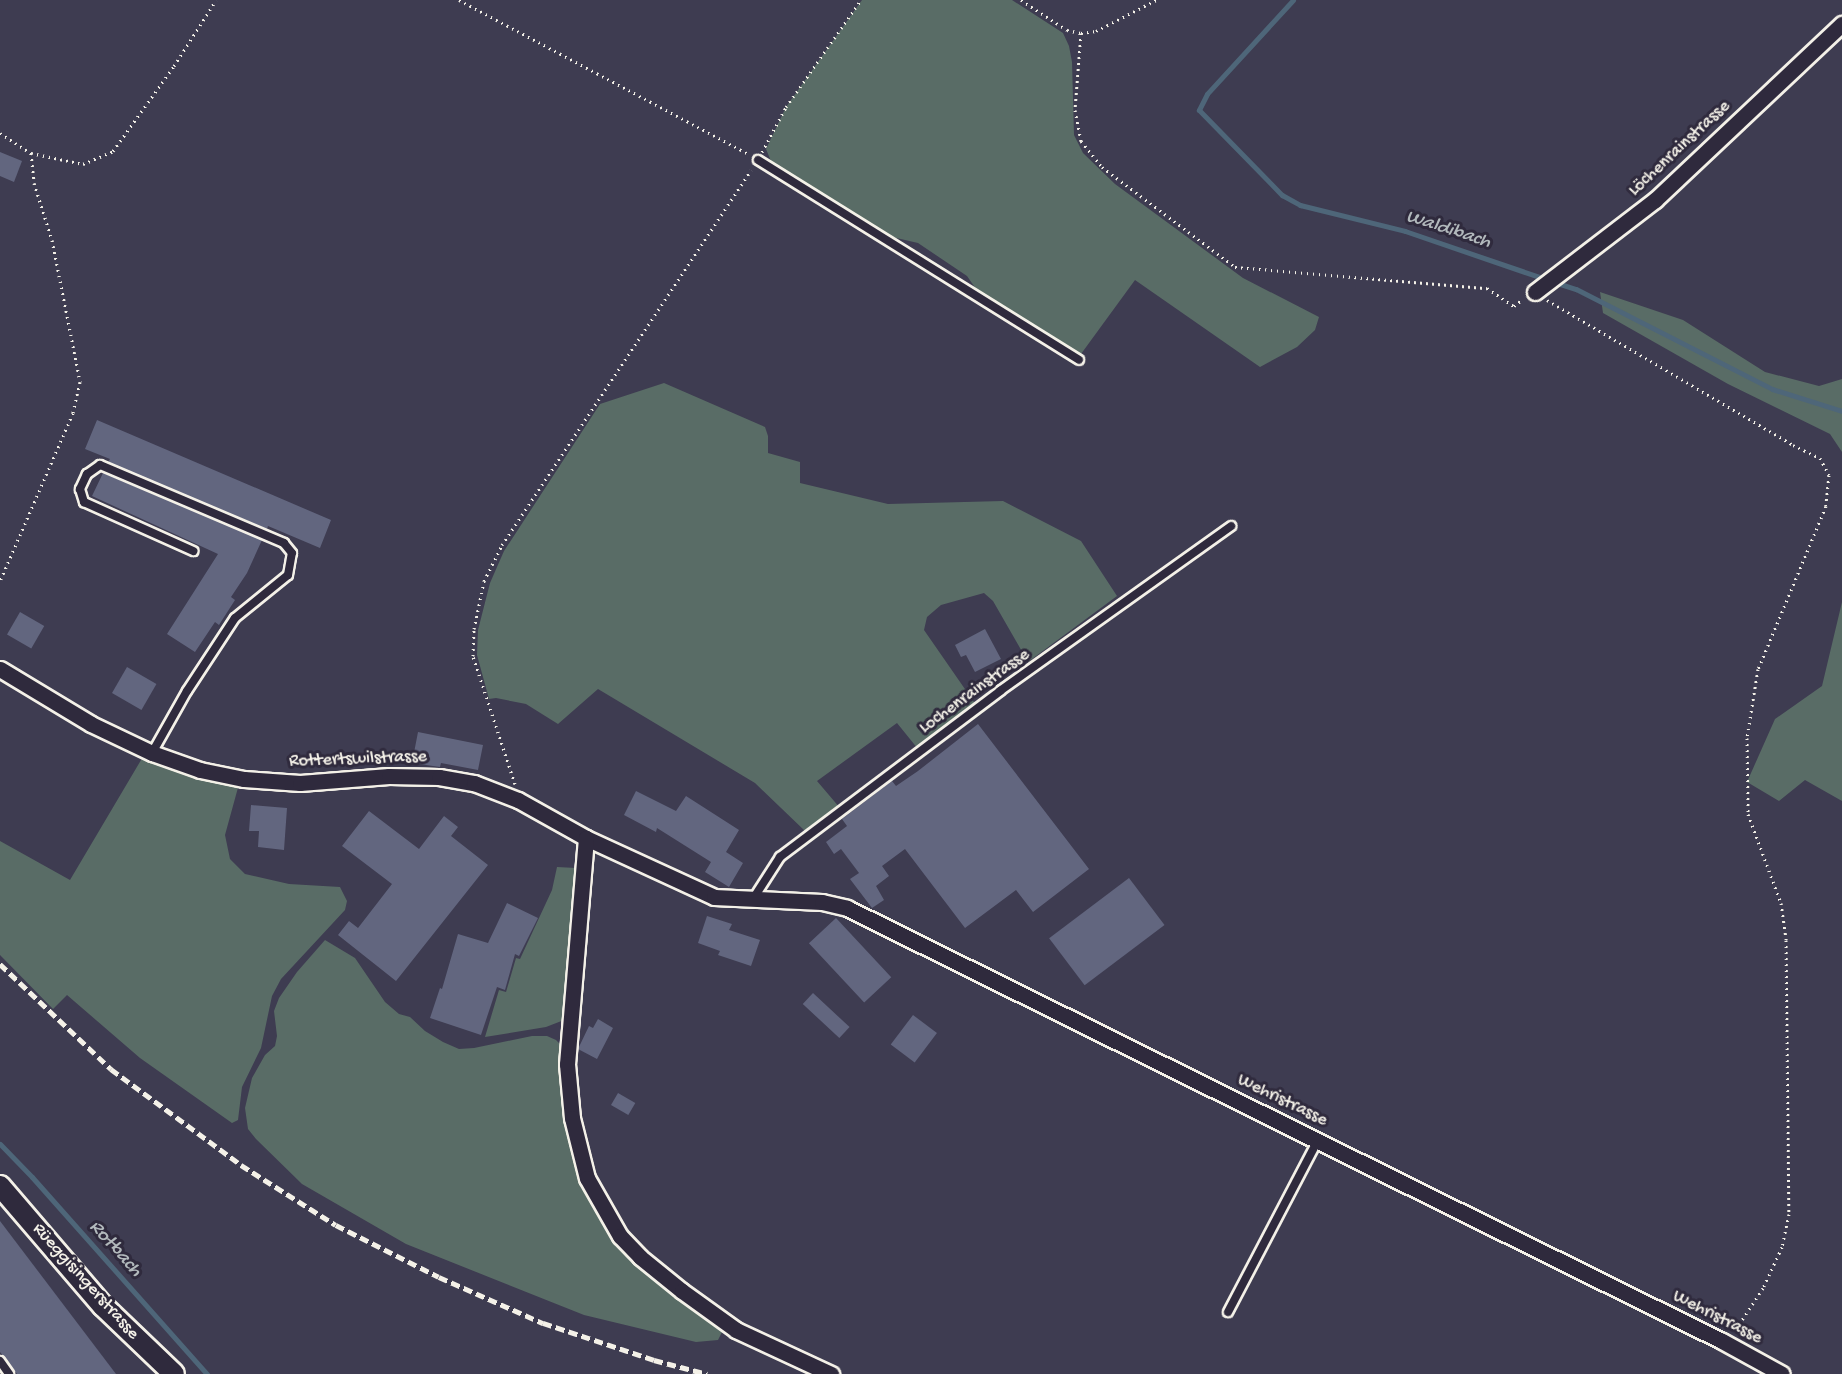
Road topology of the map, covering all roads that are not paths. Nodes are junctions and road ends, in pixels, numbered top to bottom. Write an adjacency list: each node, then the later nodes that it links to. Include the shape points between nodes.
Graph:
1 (1842, 24): 3 (street, Löchenrainstrasse, via 1654,200)
2 (758, 160): 4 (lane)
3 (1535, 292)
4 (1079, 360)
5 (1231, 526): 10 (lane, Lochenrainstrasse, via 1000,691 780,857)
6 (193, 551): 8 (lane, via 84,502 80,489 87,474 100,465 284,543 292,553 288,575 235,618)
7 (0, 669): 8 (street, Rottertswilstrasse, via 91,724)
8 (152, 753): 9 (street, Rottertswilstrasse, via 200,770 244,779 300,783 389,776 439,777 474,783 518,801)
9 (586, 838): 10 (street, Rottertswilstrasse, via 714,897); 17 (street, via 567,1064 572,1118 587,1178 620,1236 682,1291 736,1330)
10 (753, 899): 11 (street, Wehristrasse, via 822,902 847,908)
11 (1318, 1140): 13 (lane); 18 (street, Wehristrasse)
12 (0, 1186): 16 (main road, Rüeggisingerstrasse, via 103,1306)
13 (1228, 1312)
14 (0, 1361): 15 (lane)
15 (9, 1374)
16 (174, 1374)
17 (831, 1374)
18 (1782, 1374)

